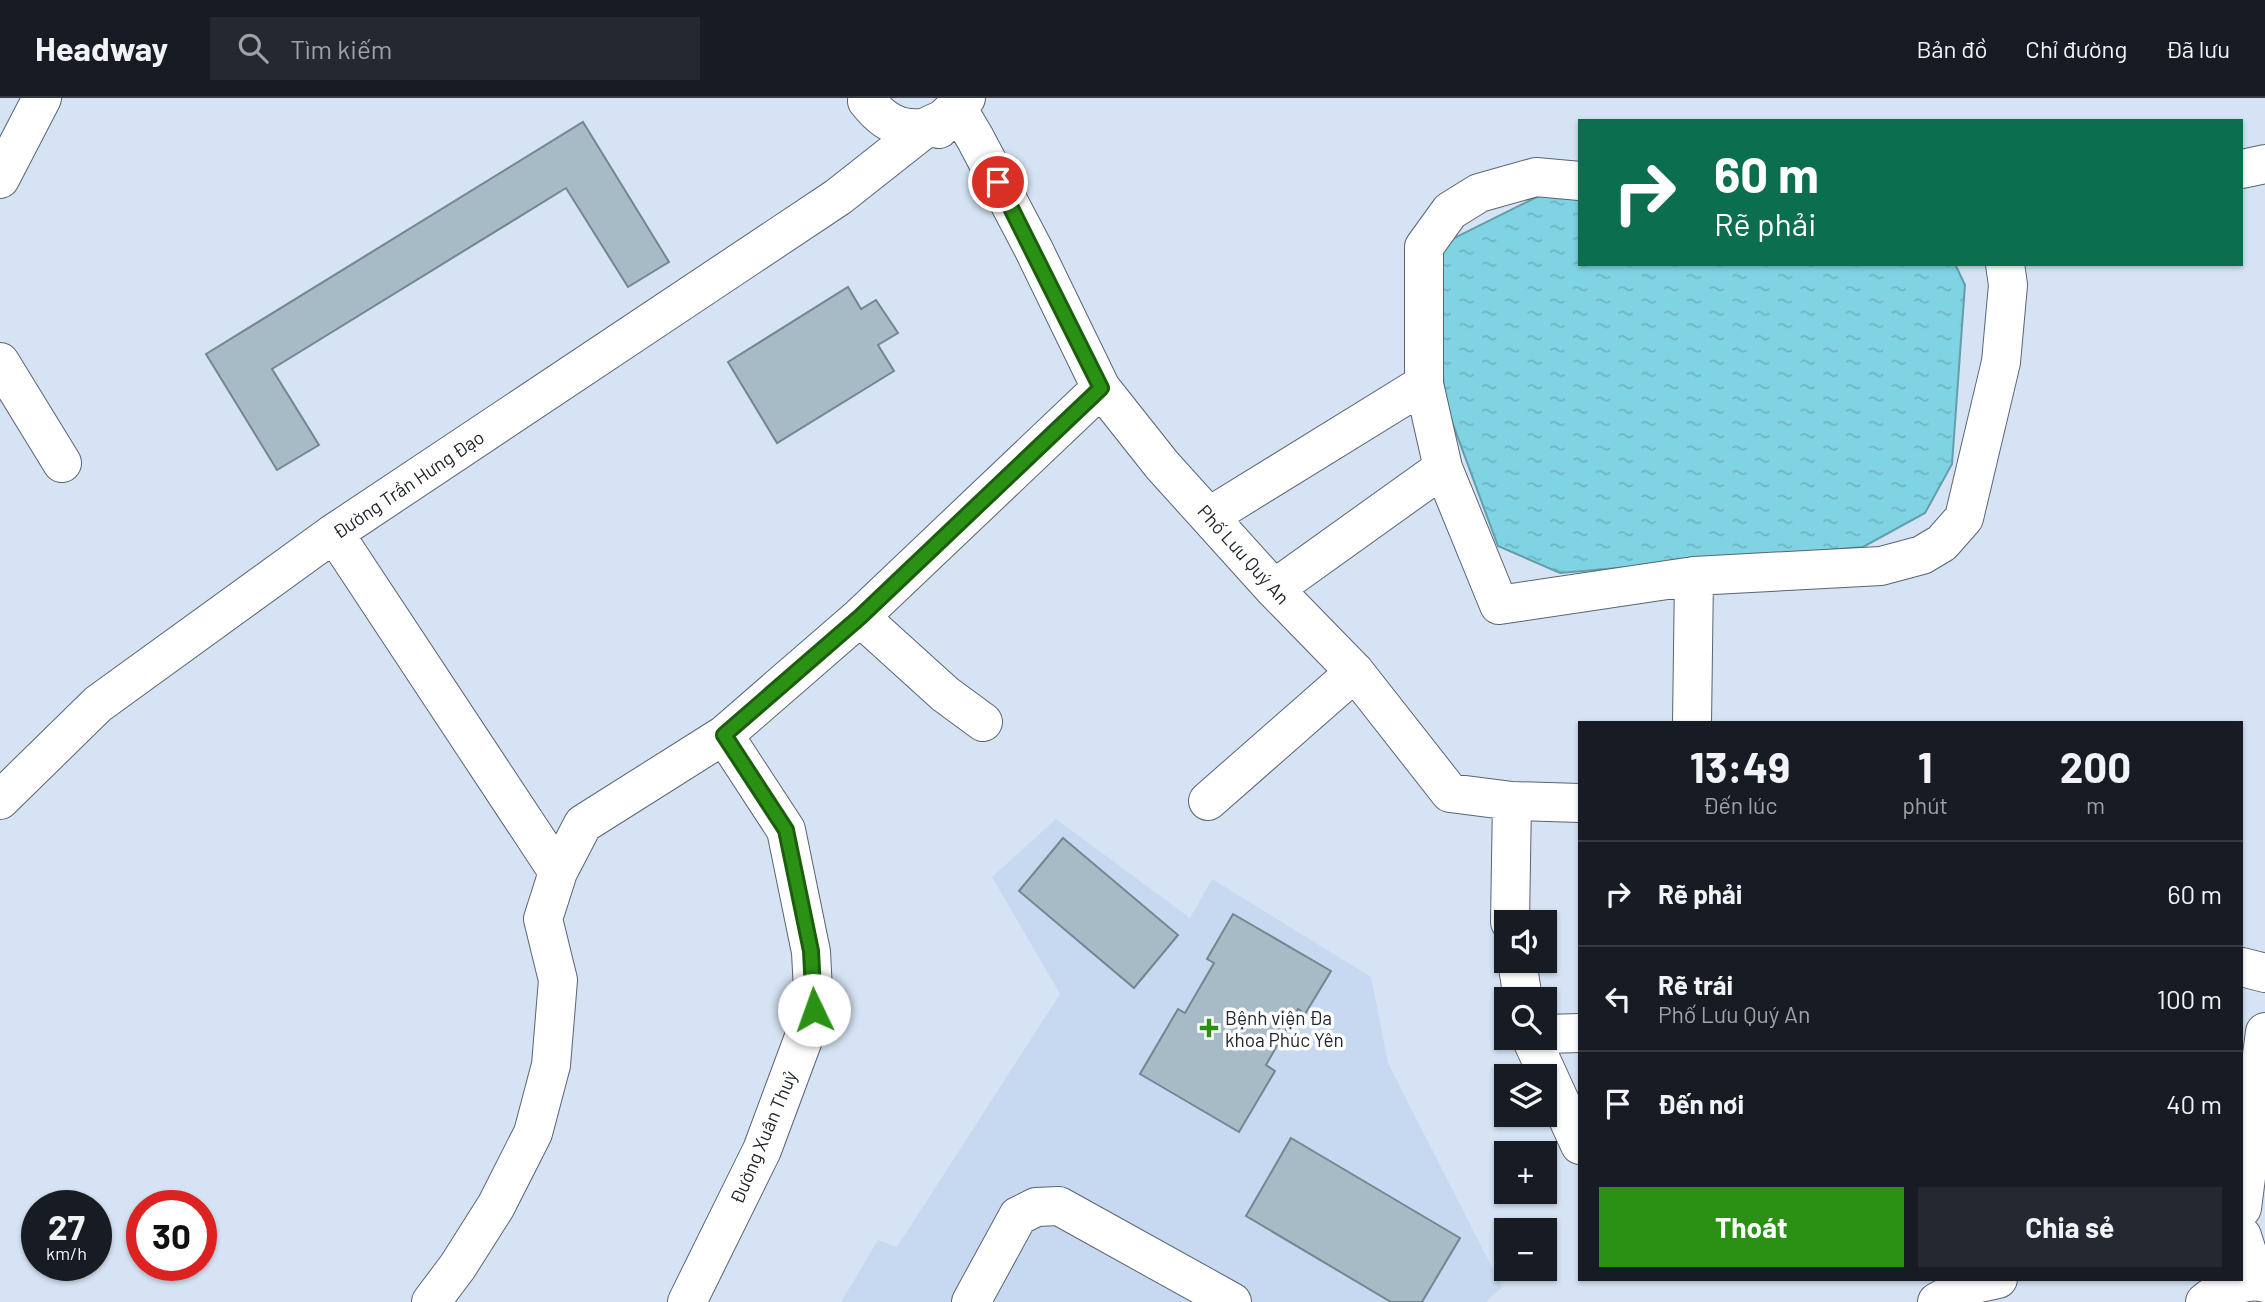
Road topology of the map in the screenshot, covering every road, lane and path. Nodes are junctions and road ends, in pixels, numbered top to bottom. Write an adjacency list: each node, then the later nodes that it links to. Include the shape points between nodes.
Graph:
1 (42, 98): 6 (street)
2 (867, 99): 3 (street, via 878,114 910,128); 8 (street, via 865,148 858,170)
3 (952, 107): 8 (street, Đường Trần Hưng Đạo); 12 (street, Phố Lưu Quý An, via 975,138)
4 (2265, 164): 5 (street)
5 (2243, 169)
6 (0, 179)
7 (1578, 181): 11 (street, via 1536,177 1479,193 1450,211 1424,247)
8 (838, 197): 16 (street, Đường Trần Hưng Đạo)
9 (2005, 266): 17 (street, via 2008,285 2001,362 1965,518 1942,543 1922,555 1881,566)
10 (0, 362): 13 (street)
11 (1424, 384): 14 (street); 15 (street)
12 (1101, 388): 15 (street, Phố Lưu Quý An); 19 (street)
13 (62, 463)
14 (1443, 468): 17 (street, via 1499,605); 18 (street)
15 (1210, 516): 18 (street, Phố Lưu Quý An)
16 (334, 533): 24 (street, Đường Trần Hưng Đạo, via 98,704); 28 (street)
17 (1694, 576): 21 (street)
18 (1274, 589): 20 (street, Phố Lưu Quý An)
19 (860, 617): 22 (street); 23 (street)
20 (1355, 672): 25 (street); 26 (street, Phố Lưu Quý An, via 1450,793)
21 (1692, 721)
22 (983, 722)
23 (724, 735): 28 (street, via 583,824); 42 (street, Đường Xuân Thuỷ, via 786,830 811,951 814,1010 762,1150)
24 (0, 800)
25 (1208, 800)
26 (1512, 802): 27 (street, Phố Lưu Quý An); 29 (street)
27 (1578, 803)
28 (558, 872): 41 (street, via 543,919 558,980 551,1065 533,1133 496,1206)
29 (1510, 910)
30 (2243, 967): 31 (street)
31 (2265, 974)
32 (1578, 1033): 33 (street)
33 (1557, 1034)
34 (1536, 1050): 36 (street)
35 (2256, 1056): 37 (street)
36 (1578, 1141)
37 (2243, 1197)
38 (2243, 1238): 40 (street)
39 (1989, 1281): 45 (street, via 1966,1286)
40 (2261, 1281): 46 (street, via 2217,1292)
41 (431, 1302)
42 (687, 1302)
43 (971, 1302): 44 (street, via 1018,1216 1036,1207 1059,1206)
44 (1232, 1302)
45 (1937, 1302)
46 (2205, 1302)

